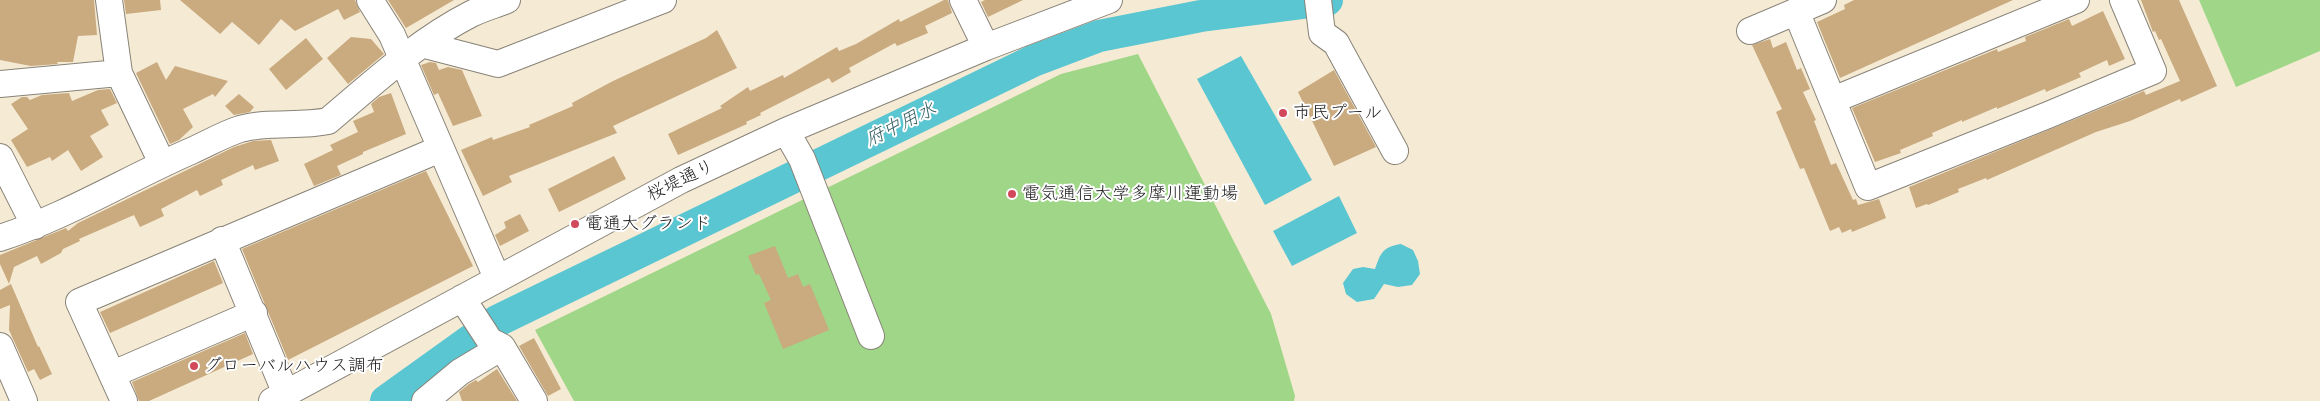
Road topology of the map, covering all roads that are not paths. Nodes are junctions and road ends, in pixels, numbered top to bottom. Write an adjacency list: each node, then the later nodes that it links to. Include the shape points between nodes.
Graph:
1 (109, 0): 17 (street)
2 (370, 0): 16 (street, via 392,35)
3 (663, 0): 14 (street, via 498,64)
4 (963, 0): 15 (street)
5 (1109, 0): 11 (street, 桜堤通り)
6 (1318, 0): 22 (street, via 1322,33 1336,43)
7 (1823, 0): 12 (street)
8 (2076, 0): 19 (street)
9 (2124, 0): 19 (street, via 2153,71 1868,187)
10 (495, 2): 14 (street)
11 (1056, 9): 15 (street, 桜堤通り)
12 (1796, 12): 13 (street); 19 (street)
13 (1750, 31)
14 (425, 44): 16 (street)
15 (986, 47): 20 (street, 桜堤通り)
16 (402, 59): 21 (street); 24 (street, via 328,121 240,129)
17 (119, 73): 18 (street); 24 (street)
18 (0, 84)
19 (1833, 100)
20 (786, 130): 28 (street, 桜堤通り, via 681,180); 31 (street, via 802,159)
21 (440, 149): 27 (street); 28 (street)
22 (1395, 151)
23 (0, 157): 25 (street)
24 (162, 163): 25 (street)
25 (35, 226): 26 (street)
26 (0, 238)
27 (222, 240): 30 (street); 34 (street, via 79,302)
28 (497, 278): 29 (street, 桜堤通り)
29 (462, 298): 33 (street, via 490,341); 36 (street, 桜堤通り)
30 (254, 313): 34 (street); 36 (street)
31 (871, 336)
32 (0, 346): 37 (street)
33 (502, 347): 35 (street, via 460,372); 39 (street)
34 (112, 374): 38 (street)
35 (442, 396)
36 (279, 397)
37 (24, 401)
38 (124, 401)
39 (534, 401)

